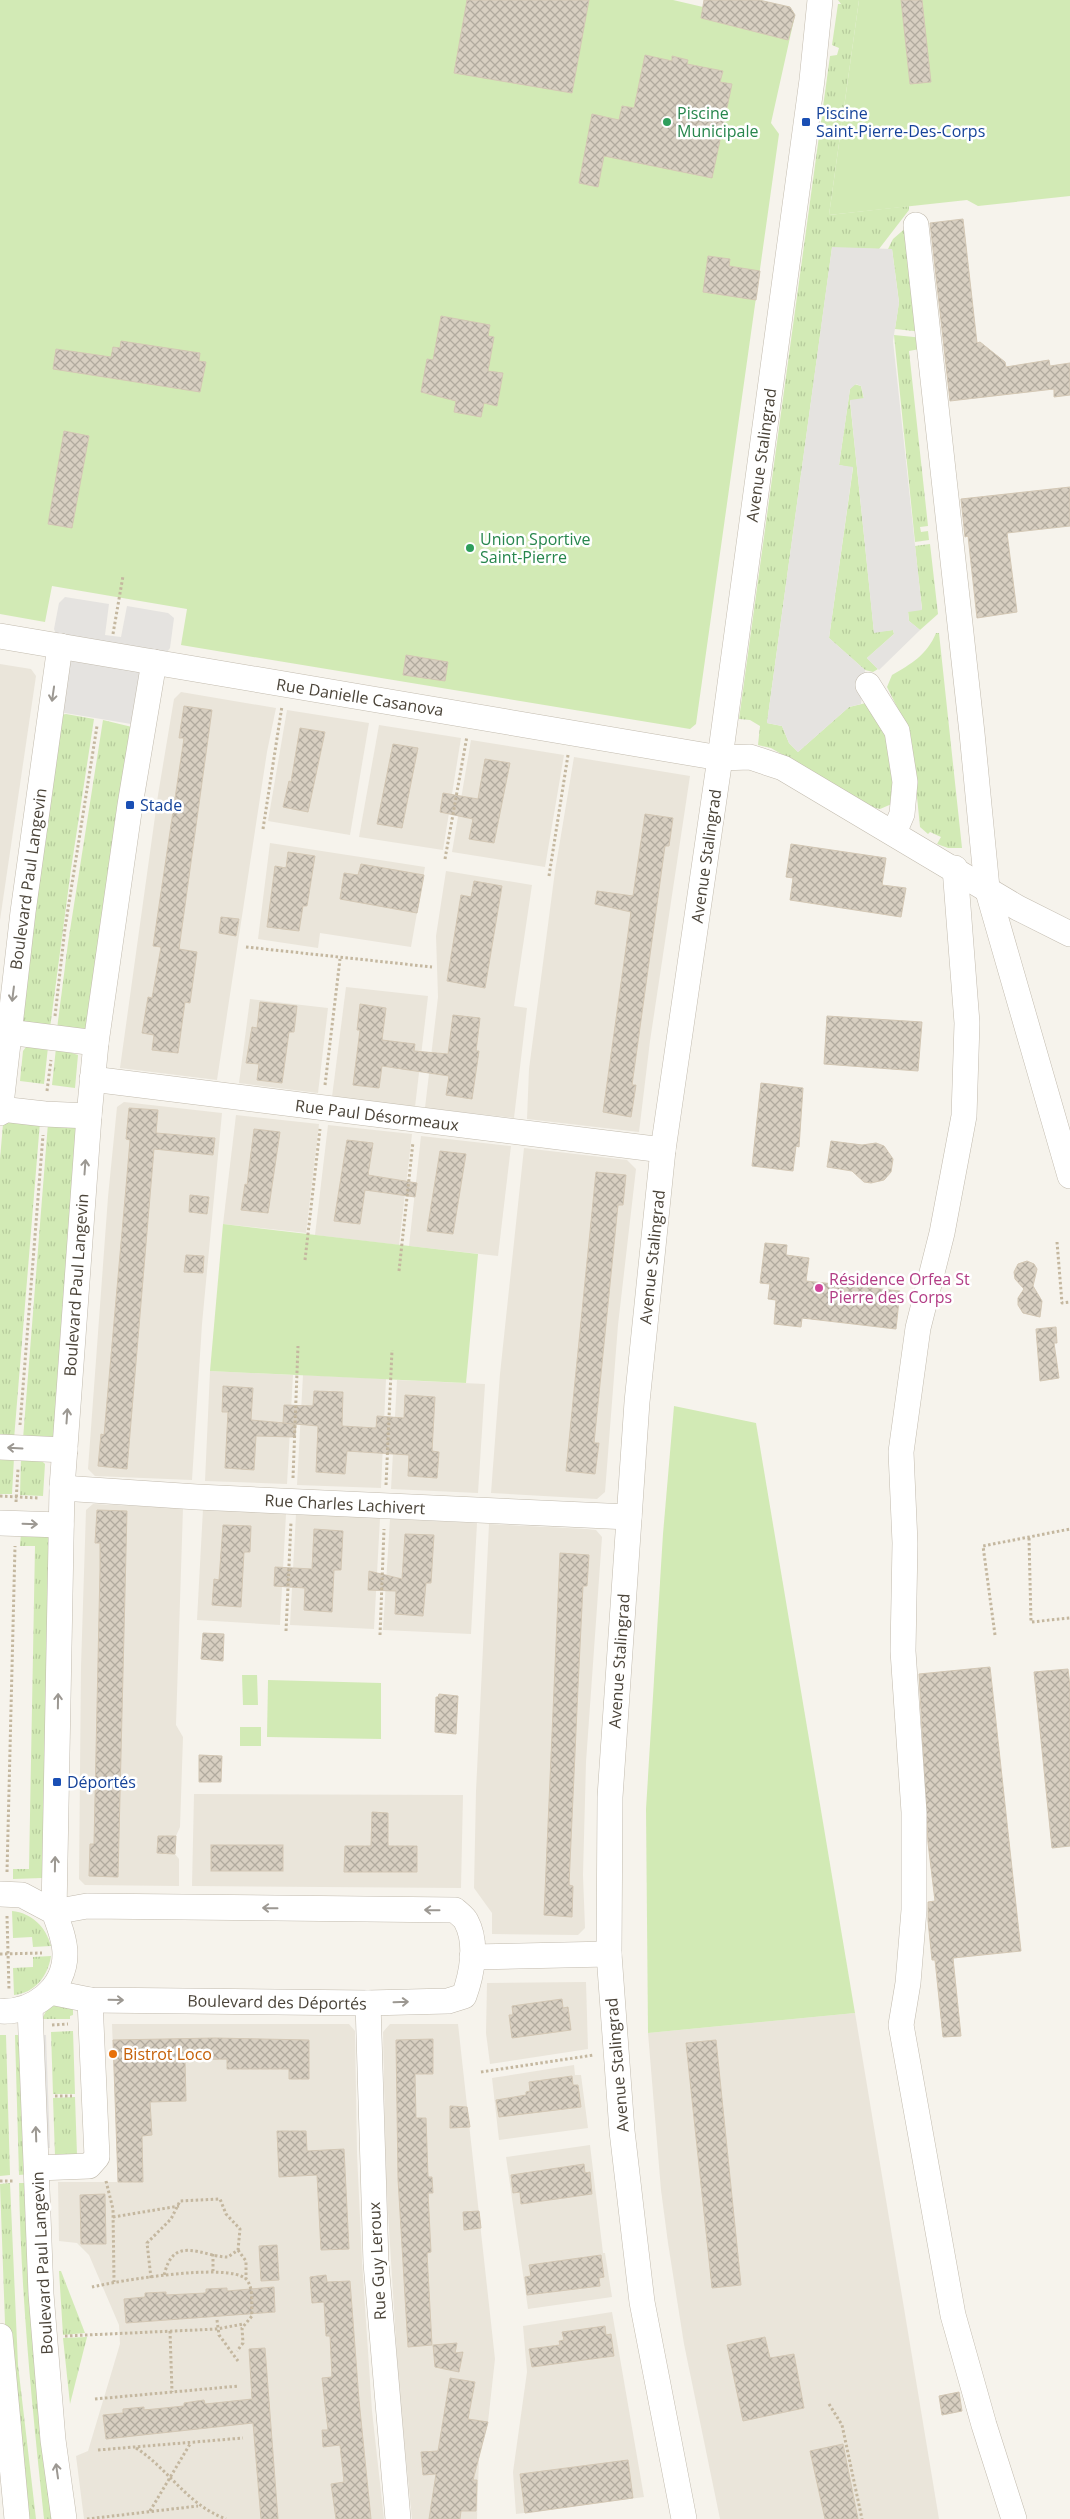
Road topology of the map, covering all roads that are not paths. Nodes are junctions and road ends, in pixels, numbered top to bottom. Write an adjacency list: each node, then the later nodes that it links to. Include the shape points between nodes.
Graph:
1 (820, 0): 7 (street, Avenue Stalingrad, via 812,80)
2 (916, 225): 10 (street)
3 (0, 636): 4 (street, Rue Danielle Casanova)
4 (60, 646): 5 (street, Rue Danielle Casanova); 12 (street, Boulevard Paul Langevin, one-way to 12)
5 (154, 662): 7 (street, Rue Danielle Casanova); 13 (street, Boulevard Paul Langevin)
6 (868, 685): 8 (street, via 898,731 905,782 902,814)
7 (720, 758): 8 (street, Rue Danielle Casanova, via 750,757 783,768); 19 (street, Avenue Stalingrad)
8 (894, 833): 9 (street, Rue Danielle Casanova)
9 (955, 868): 10 (street, Rue Danielle Casanova); 41 (street, via 967,1023 964,1116 942,1233 918,1328 901,1452 903,1651 914,1812 914,1910 901,2025 954,2315)
10 (986, 888): 11 (street, Rue Danielle Casanova); 20 (street)
11 (1070, 934)
12 (8, 1032): 13 (street); 14 (street, Boulevard Paul Langevin)
13 (96, 1043): 15 (street, Boulevard Paul Langevin)
14 (1, 1075): 16 (street, Boulevard Paul Langevin)
15 (92, 1080): 18 (street, Boulevard Paul Langevin); 19 (street, Rue Paul Désormeaux)
16 (0, 1109): 17 (street, Boulevard Paul Langevin); 18 (street)
17 (0, 1113)
18 (89, 1116): 22 (street, Boulevard Paul Langevin, one-way to 18)
19 (663, 1150): 24 (street, Avenue Stalingrad, via 637,1402)
20 (1070, 1176)
21 (10, 1448): 22 (street, one-way to 21)
22 (64, 1450): 23 (street, Boulevard Paul Langevin)
23 (62, 1494): 24 (street, Rue Charles Lachivert); 26 (street, Boulevard Paul Langevin)
24 (629, 1517): 29 (street, Avenue Stalingrad, via 610,1797)
25 (8, 1523): 26 (street, one-way to 26)
26 (61, 1525): 28 (street, Boulevard Paul Langevin, one-way to 26)
27 (3, 1894): 28 (street, via 22,1895)
28 (54, 1912): 30 (street, Boulevard des Déportés, one-way to 28, via 466,1920 455,1910 87,1906); 31 (street, via 66,1953 61,1974)
29 (609, 1954): 30 (street); 40 (street, Avenue Stalingrad, via 615,2051 638,2277)
30 (472, 1957): 33 (street, Boulevard des Déportés, one-way to 30, via 448,2001 464,1996 471,1977)
31 (50, 1992): 32 (street, Boulevard des Déportés); 34 (street)
32 (90, 2000): 33 (street, Boulevard des Déportés, one-way to 33); 35 (street, via 95,2161 89,2166)
33 (368, 2003): 39 (street, Rue Guy Leroux, via 376,2263)
34 (13, 2010): 35 (street, Boulevard Paul Langevin, one-way to 34)
35 (25, 2170): 38 (street, Boulevard Paul Langevin, one-way to 35)
36 (0, 2336): 37 (street)
37 (17, 2519)
38 (64, 2519)
39 (398, 2519)
40 (683, 2519)
41 (1014, 2519)

